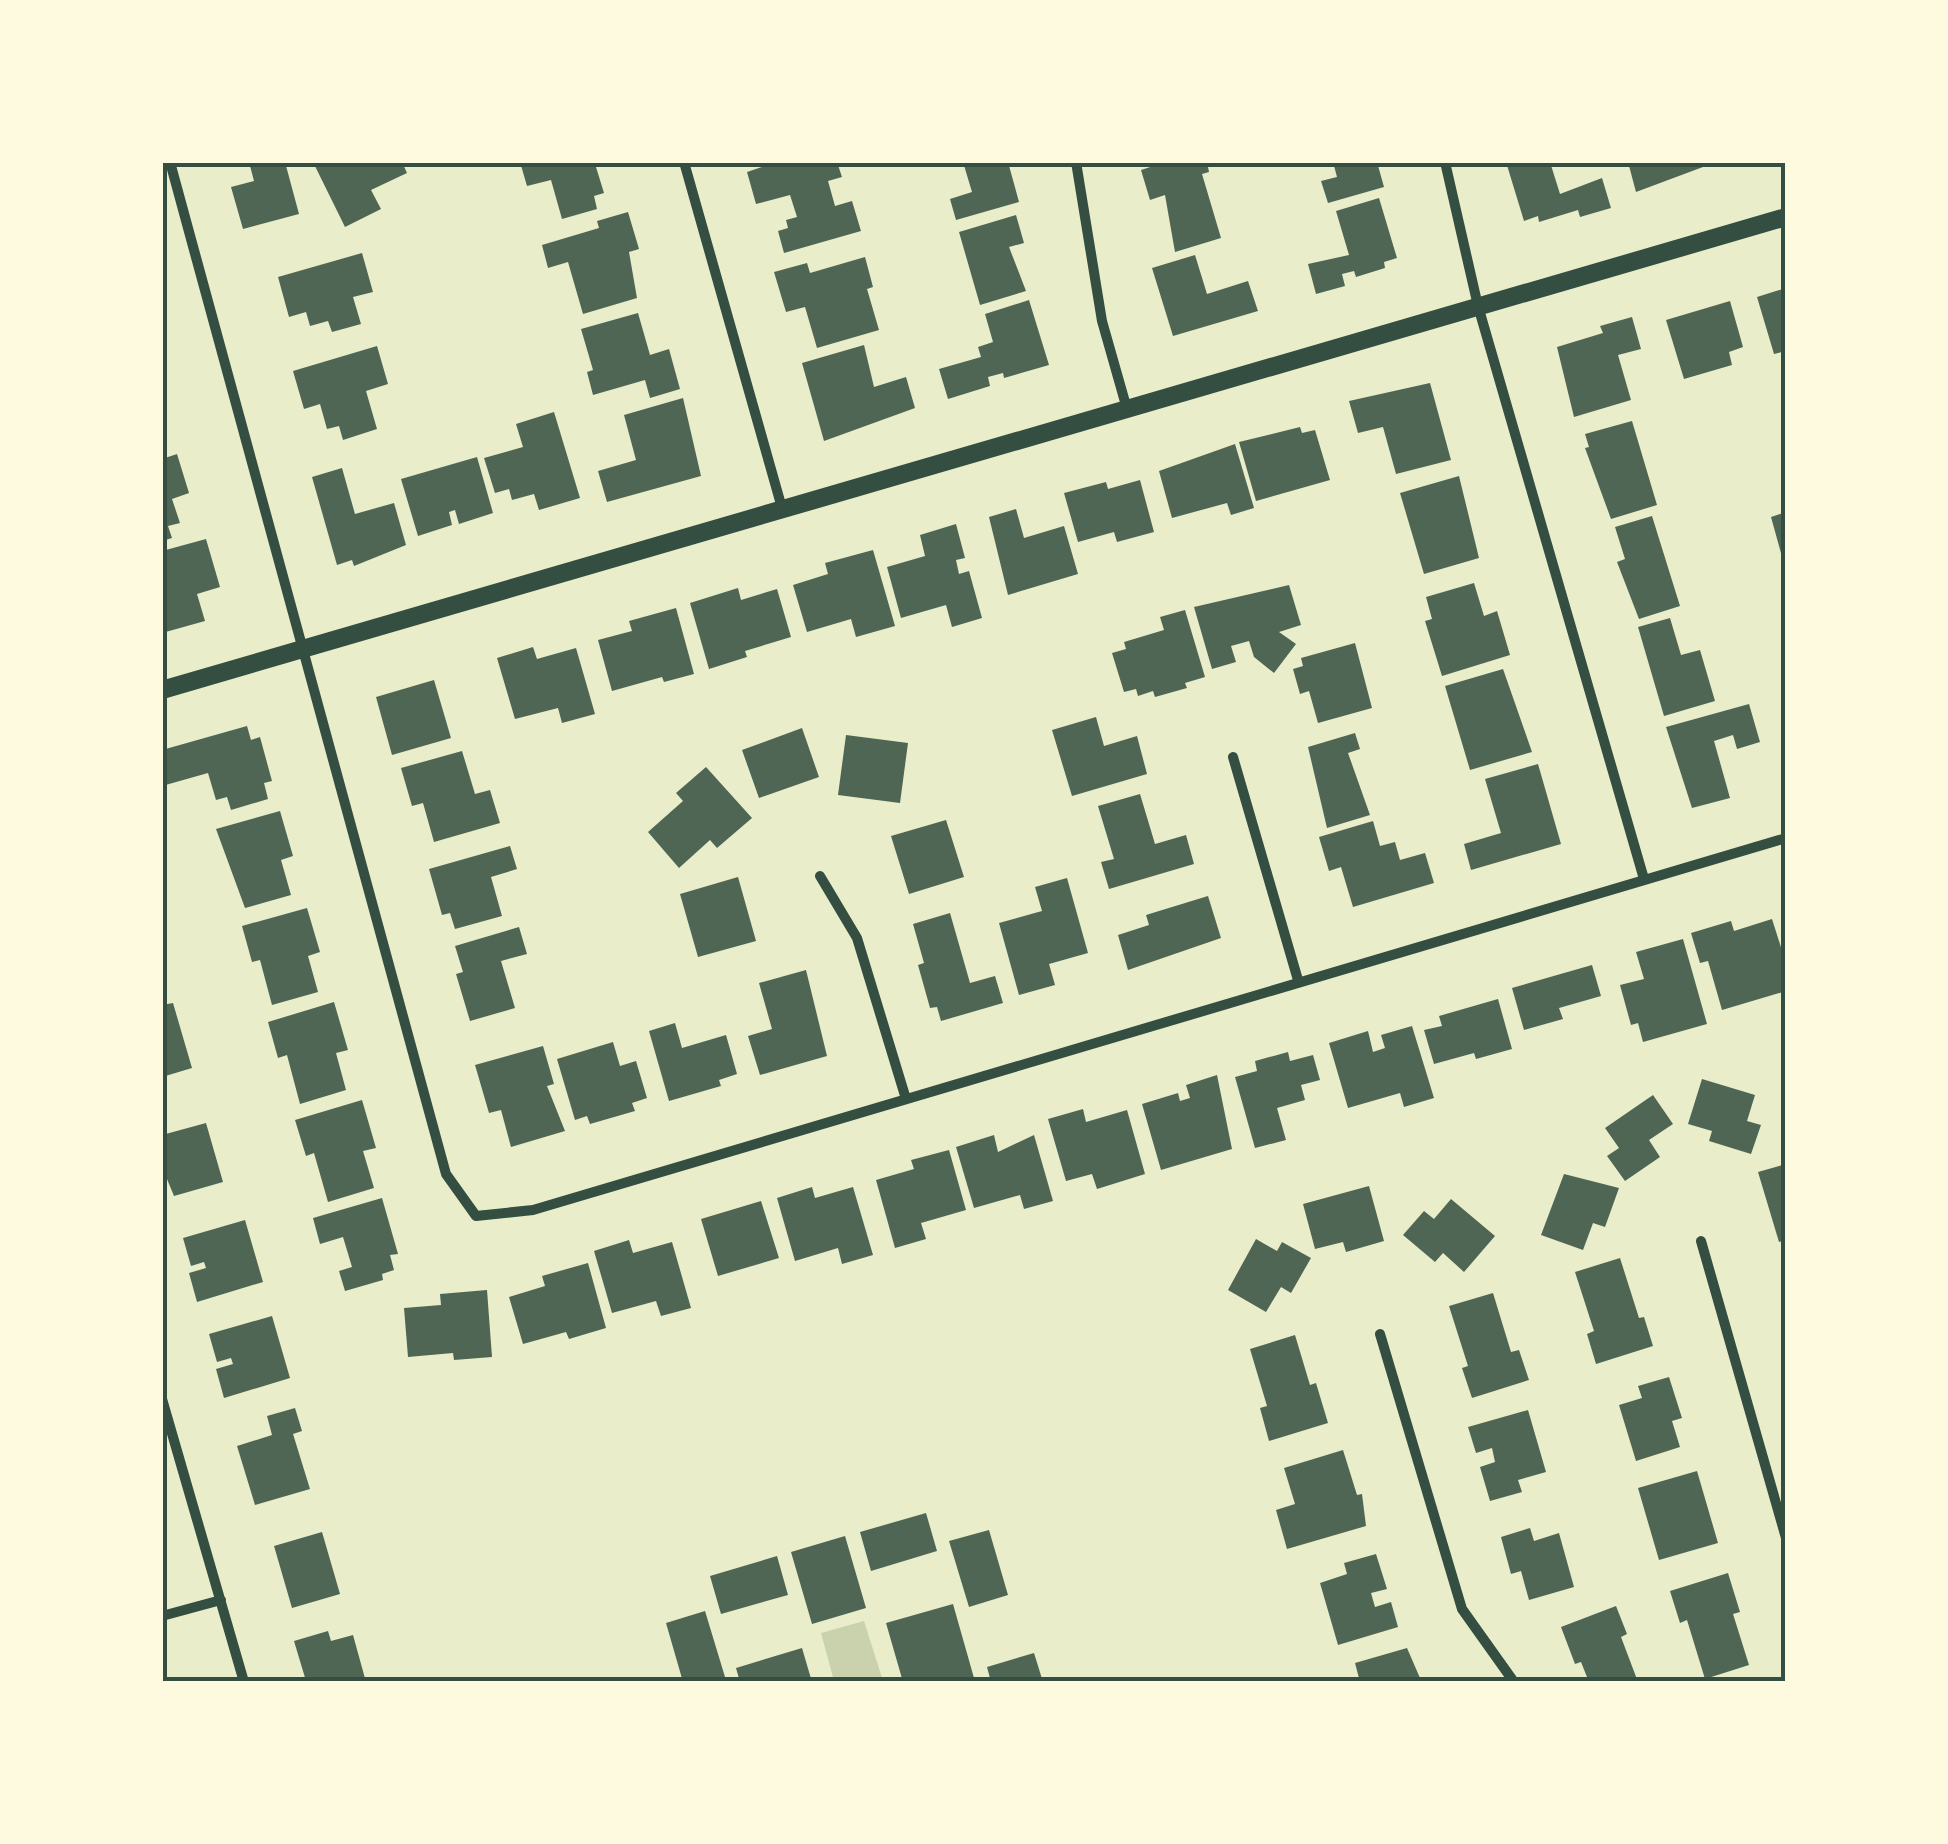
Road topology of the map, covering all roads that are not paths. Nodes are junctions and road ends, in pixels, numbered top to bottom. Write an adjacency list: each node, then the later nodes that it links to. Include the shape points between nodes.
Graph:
1 (170, 162): 9 (street)
2 (684, 162): 8 (street)
3 (1076, 162): 7 (street, via 1102,322)
4 (1445, 162): 6 (street)
5 (1786, 217): 6 (main road)
6 (1478, 306): 7 (main road); 14 (street)
7 (1127, 409): 8 (main road)
8 (782, 508): 9 (main road)
9 (303, 648): 10 (main road); 16 (street, via 446,1174 476,1216 532,1210)
10 (162, 690)
11 (1233, 757): 15 (street)
12 (1786, 838): 14 (street)
13 (820, 876): 16 (street, via 857,938)
14 (1644, 879): 15 (street)
15 (1298, 980): 16 (street)
16 (906, 1100)
17 (1701, 1241): 20 (street)
18 (1380, 1334): 24 (street, via 1462,1608)
19 (162, 1399): 21 (street)
20 (1786, 1538)
21 (222, 1600): 22 (street); 23 (street)
22 (162, 1616)
23 (244, 1682)
24 (1514, 1682)

